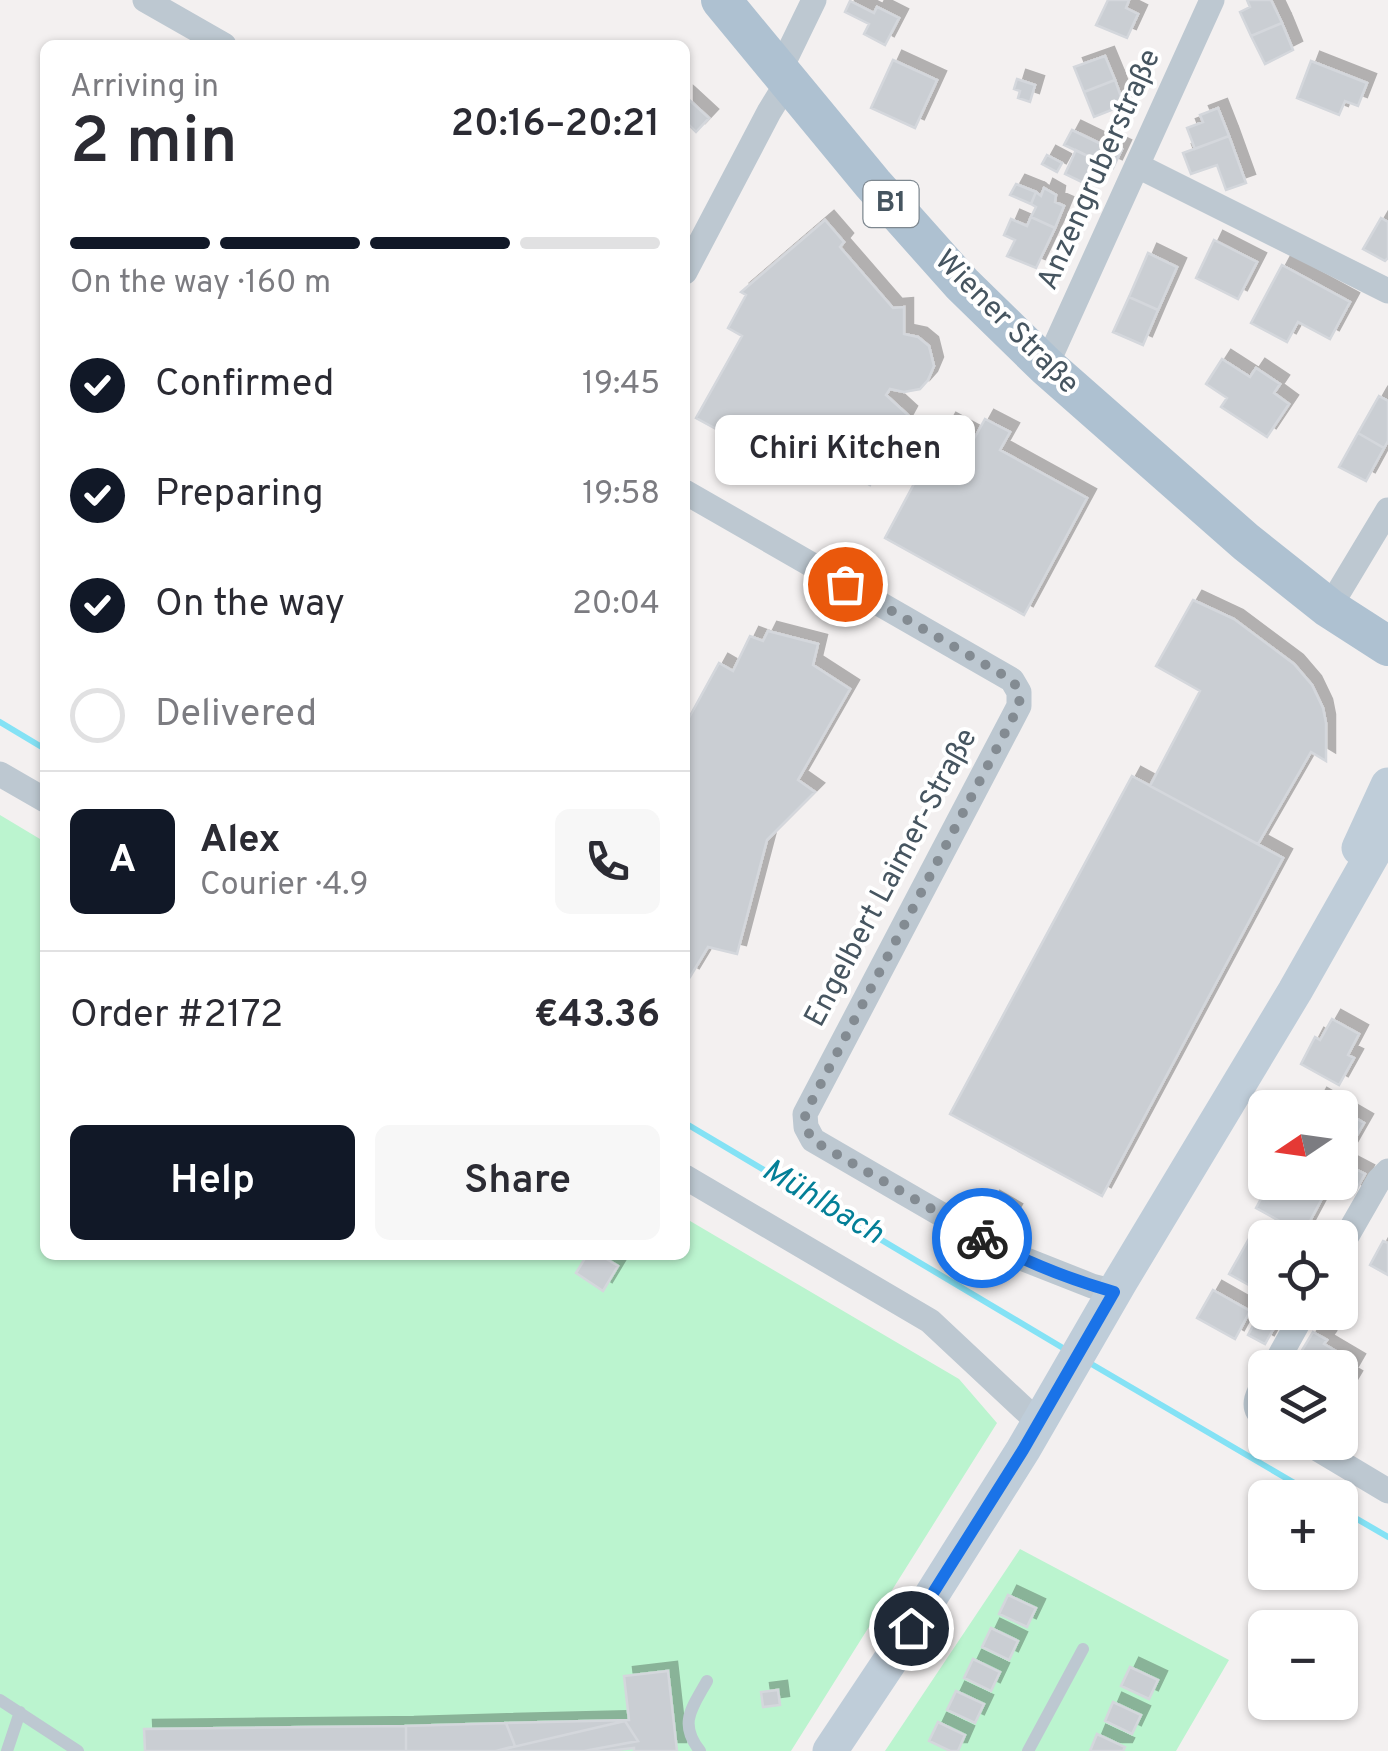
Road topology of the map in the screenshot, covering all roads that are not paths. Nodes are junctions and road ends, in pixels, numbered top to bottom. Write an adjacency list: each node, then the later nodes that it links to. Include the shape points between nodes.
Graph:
1 (145, 0): 5 (street)
2 (721, 0): 6 (main road, Wiener Straße / B1)
3 (814, 0): 6 (street)
4 (1212, 0): 7 (street, Anzengruberstraße)
5 (215, 40)
6 (784, 75): 8 (street); 10 (main road, Wiener Straße / B1, via 962,284)
7 (1138, 166): 9 (street); 10 (street, Anzengruberstraße)
8 (690, 262)
9 (1388, 290)
10 (1046, 366): 13 (main road, Wiener Straße / B1)
11 (690, 495): 24 (street, Engelbert Laimer-Straße, via 1012,680 1020,692 1019,706 805,1114 806,1127 812,1140 1006,1252)
12 (1388, 510): 13 (street)
13 (1329, 608): 14 (main road, Wiener Straße / B1); 15 (main road, Wiener Straße / B1)
14 (1388, 646)
15 (1388, 675)
16 (0, 774): 18 (street)
17 (1388, 785): 20 (street)
18 (40, 797)
19 (1388, 827): 20 (street)
20 (1294, 990): 24 (street)
21 (1388, 1172): 23 (street)
22 (690, 1179): 25 (street, via 930,1320)
23 (1356, 1220)
24 (1114, 1292): 25 (street)
25 (1039, 1423): 35 (street)
26 (1337, 1460): 27 (street)
27 (1388, 1490)
28 (1083, 1649): 36 (lane)
29 (707, 1681): 34 (lane, via 689,1712 690,1736)
30 (0, 1700): 31 (lane)
31 (20, 1712): 32 (lane); 33 (lane)
32 (6, 1751)
33 (78, 1751)
34 (700, 1751)
35 (830, 1751)
36 (1028, 1751)

